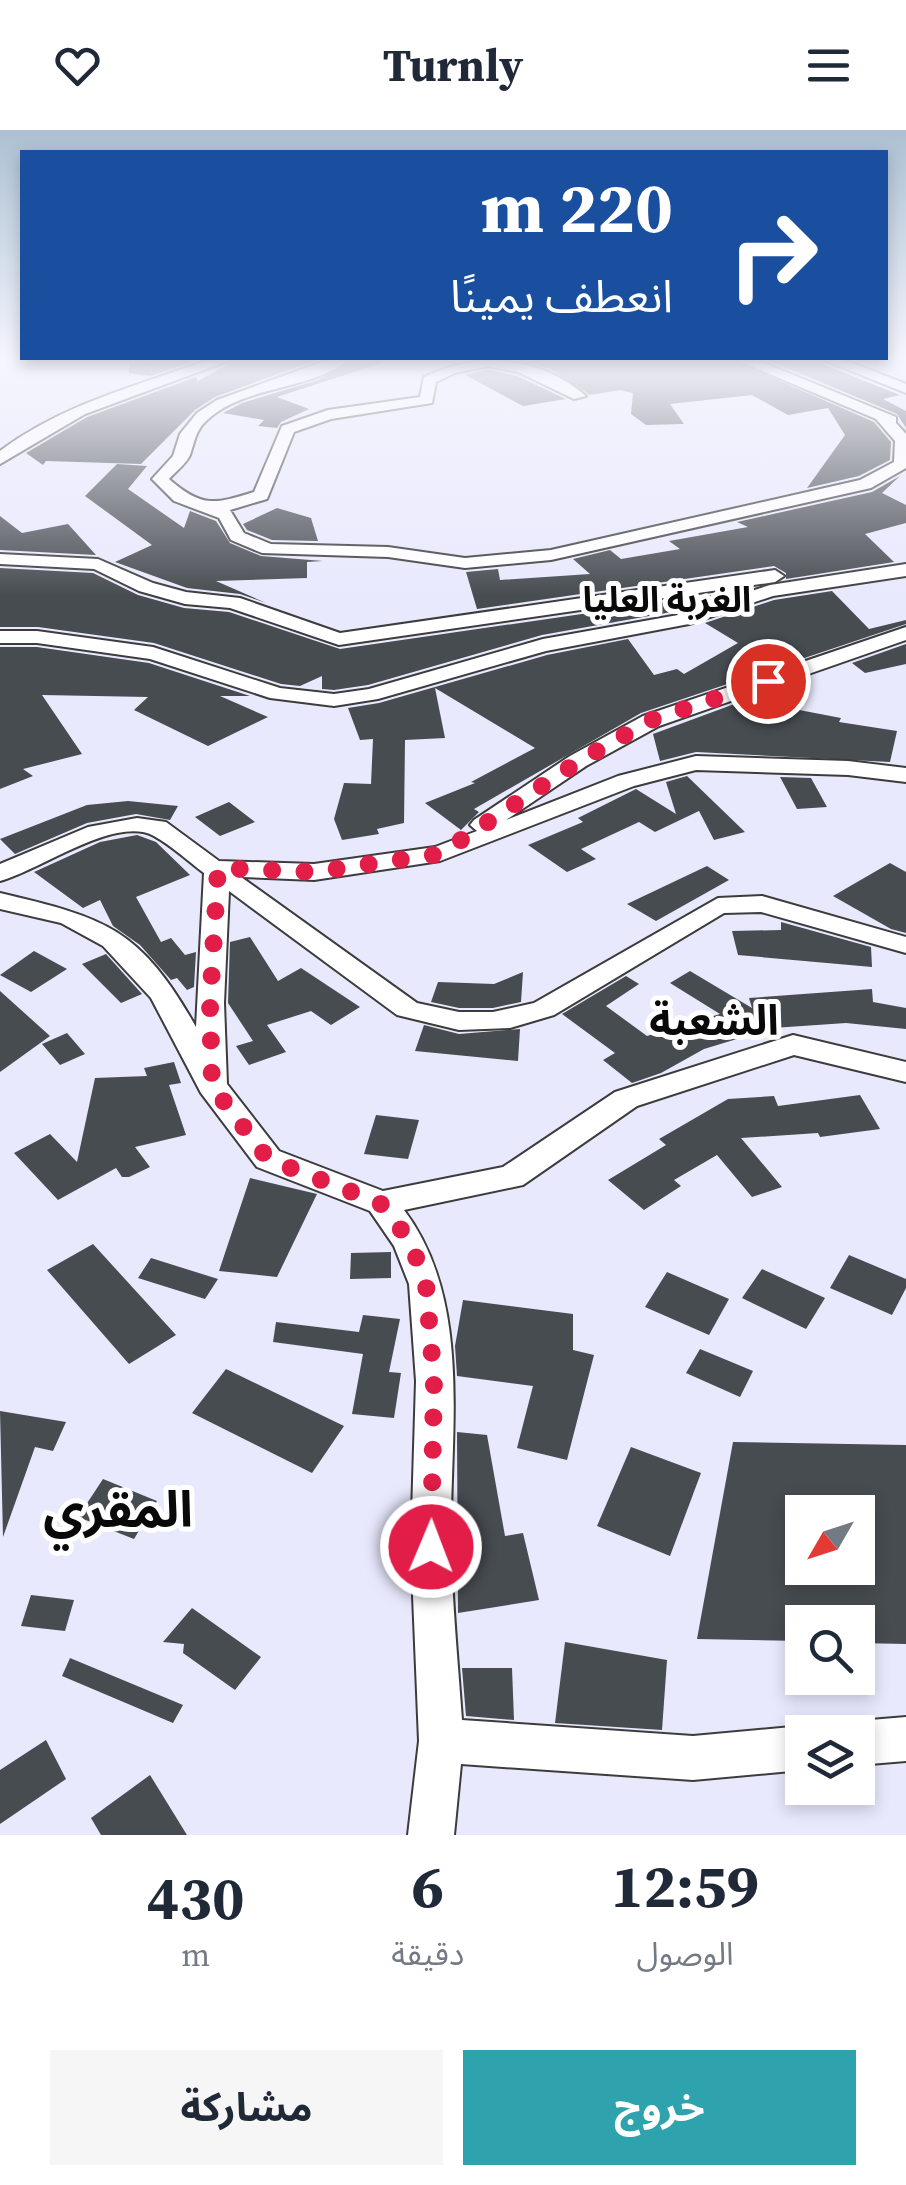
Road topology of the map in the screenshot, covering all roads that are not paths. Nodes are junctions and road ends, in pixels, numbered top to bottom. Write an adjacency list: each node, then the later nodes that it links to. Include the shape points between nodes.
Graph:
1 (26, 438): 5 (street)
2 (182, 438): 6 (street, via 181,457 160,479 180,497)
3 (283, 438): 6 (street, via 261,495)
4 (901, 438): 6 (street, via 902,464 865,484 550,554 465,563 388,552 268,549 237,536 226,515)
5 (0, 459)
6 (214, 510)
7 (906, 557): 8 (street, via 338,639 233,602 146,587 98,564)
8 (0, 558)
9 (906, 570): 11 (street, via 770,592 682,620 543,645 334,700 277,694 153,653)
10 (906, 634): 13 (street, via 651,720)
11 (0, 637)
12 (906, 775): 13 (street, via 696,763 626,781)
13 (440, 854): 14 (street, via 314,872)
14 (218, 868): 15 (street, via 157,827 133,823 99,830); 17 (street, via 408,1009 480,1024 544,1009 718,906 762,904); 19 (street)
15 (0, 873)
16 (0, 902): 19 (street, via 90,924 140,964 172,1006)
17 (906, 945)
18 (906, 1072): 20 (street, via 793,1045 626,1099 512,1176)
19 (212, 1086): 20 (street, via 268,1159)
20 (380, 1203): 22 (street, via 410,1241 426,1284)
21 (906, 1739): 23 (street)
22 (442, 1740): 24 (street, via 693,1758); 25 (street)
23 (875, 1742)
24 (785, 1750)
25 (431, 1835)

